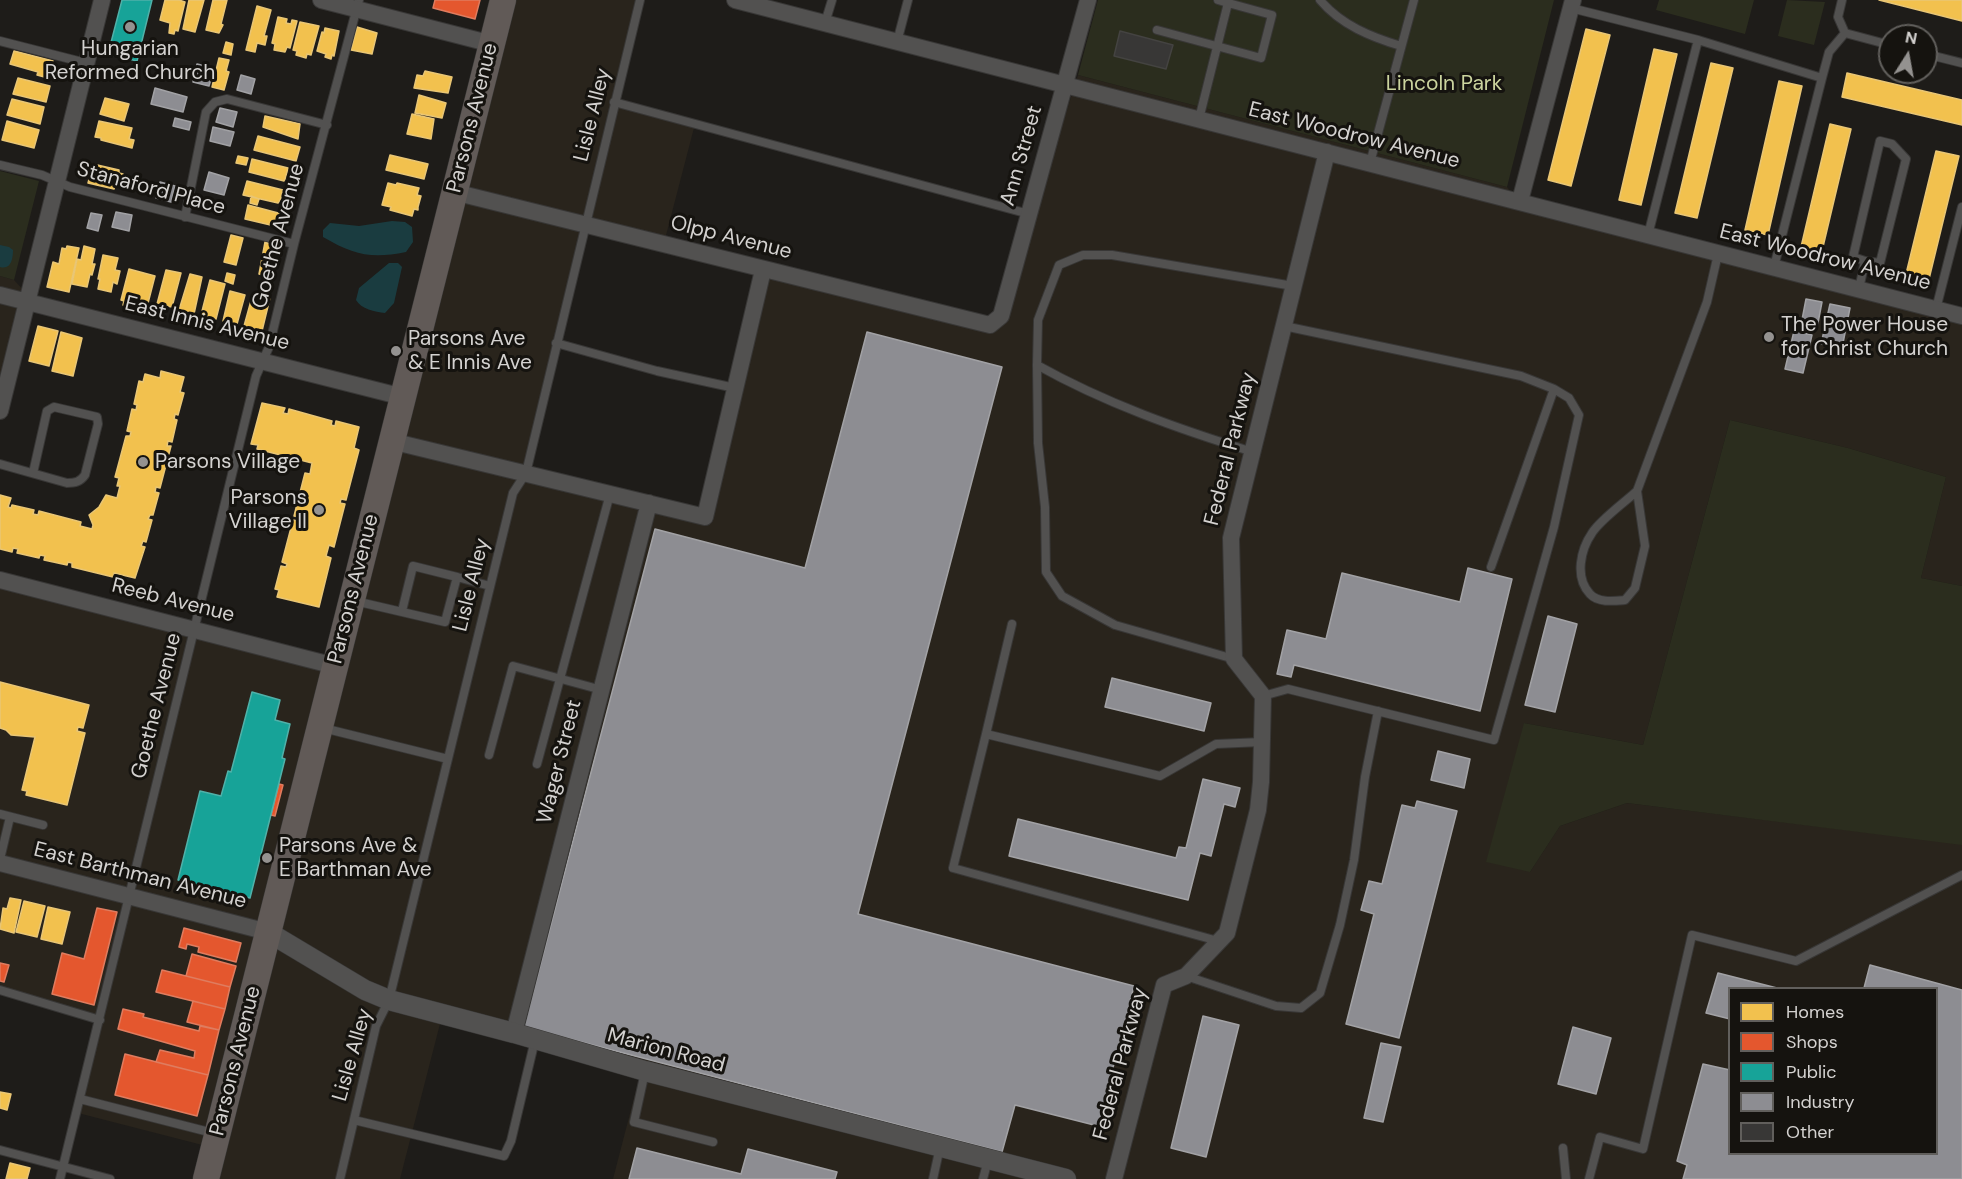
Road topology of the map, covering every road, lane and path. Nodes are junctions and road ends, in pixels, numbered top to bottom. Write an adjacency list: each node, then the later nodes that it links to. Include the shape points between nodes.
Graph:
1 (102, 0): 27 (street)
2 (321, 0): 15 (street)
3 (503, 0): 23 (main road, Parsons Avenue)
4 (640, 0): 31 (lane, Lisle Alley)
5 (735, 0): 16 (street, East Woodrow Avenue)
6 (832, 0): 16 (lane)
7 (908, 0): 21 (lane)
8 (1088, 0): 30 (street, Ann Street)
9 (1218, 0): 13 (lane)
10 (1320, 0): 25 (lane, via 1330,13 1348,24)
11 (1414, 0): 25 (lane)
12 (1842, 0): 18 (lane, via 1838,17)
13 (1228, 3): 24 (lane); 24 (lane, via 1272,15 1261,58)
14 (1572, 4): 19 (lane); 39 (street)
15 (358, 5): 23 (street); 33 (lane, Goethe Avenue)
16 (825, 23): 21 (street, East Woodrow Avenue)
17 (1157, 30): 24 (lane)
18 (1845, 33): 22 (lane); 29 (lane, via 1829,52)
19 (1698, 40): 29 (lane); 44 (lane)
20 (0, 41): 27 (lane)
21 (897, 42): 30 (street, East Woodrow Avenue)
22 (1878, 42)
23 (492, 44): 38 (main road, Parsons Avenue)
24 (1217, 46): 32 (lane)
25 (1401, 46): 35 (lane)
26 (1938, 57): 28 (lane)
27 (86, 63): 37 (street)
28 (1962, 63)
29 (1822, 78): 48 (lane)
30 (1065, 85): 32 (street, East Woodrow Avenue); 41 (street, Ann Street)
31 (614, 102): 41 (lane); 43 (lane, Lisle Alley)
32 (1199, 119): 34 (street, East Woodrow Avenue)
33 (327, 125): 42 (lane, via 227,99 215,102 206,112); 45 (lane, Goethe Avenue)
34 (1327, 152): 35 (street, East Woodrow Avenue); 50 (street, Federal Parkway)
35 (1370, 163): 39 (street, East Woodrow Avenue)
36 (0, 165): 37 (lane, Stanaford Place)
37 (57, 182): 42 (lane, Stanaford Place); 53 (street)
38 (454, 192): 43 (street, Olpp Avenue); 63 (main road, Parsons Avenue)
39 (1520, 201): 44 (street, East Woodrow Avenue)
40 (1962, 207): 54 (lane)
41 (1029, 214): 56 (street, Ann Street, via 1001,316)
42 (185, 217): 45 (lane, Stanaford Place)
43 (584, 225): 49 (street, Olpp Avenue); 58 (lane, Lisle Alley)
44 (1648, 234): 46 (street, East Woodrow Avenue)
45 (294, 244): 59 (lane, Goethe Avenue)
46 (1718, 254): 48 (street, East Woodrow Avenue); 70 (lane, via 1707,302)
47 (1865, 261): 47 (lane, via 1880,263 1906,159 1892,144 1880,141 1853,257); 51 (lane)
48 (1774, 267): 51 (street, East Woodrow Avenue)
49 (764, 270): 56 (street, Olpp Avenue, via 984,325); 61 (street)
50 (1293, 286): 57 (street, Federal Parkway); 60 (lane, via 1112,255 1083,255 1059,265 1038,320)
51 (1858, 289): 54 (street, East Woodrow Avenue)
52 (0, 295): 53 (street, East Innis Avenue)
53 (27, 302): 59 (street, East Innis Avenue); 64 (street)
54 (1936, 309): 55 (street, East Woodrow Avenue)
55 (1962, 316)
56 (996, 322)
57 (1284, 326): 62 (lane, via 1521,376); 66 (street, Federal Parkway)
58 (556, 343): 61 (lane); 69 (lane, Lisle Alley)
59 (262, 362): 63 (street, East Innis Avenue); 80 (lane, Goethe Avenue)
60 (1037, 365): 66 (lane, via 1118,405); 81 (lane, via 1046,572 1062,596 1114,625)
61 (735, 388): 72 (street, via 705,517)
62 (1554, 389): 73 (lane); 86 (lane, via 1569,398 1579,415 1554,527 1494,740)
63 (403, 398): 65 (main road, Parsons Avenue)
64 (0, 411)
65 (392, 441): 69 (street); 77 (main road, Parsons Avenue)
66 (1253, 452): 81 (street, Federal Parkway, via 1231,538)
67 (0, 464): 68 (lane)
68 (33, 473): 68 (lane, via 67,483 82,480 97,417 50,408)
69 (526, 473): 71 (street); 76 (lane, Lisle Alley, via 513,493)
70 (1636, 491): 70 (lane, via 1645,546 1639,576 1625,600 1608,602 1590,594 1581,578 1581,558 1592,532)
71 (610, 494): 72 (street); 83 (lane)
72 (649, 503): 84 (street, Wager Street)
73 (1491, 567)
74 (457, 577): 76 (lane); 78 (lane, via 413,566); 78 (lane, via 446,622)
75 (0, 580): 80 (street, Reeb Avenue)
76 (490, 586): 91 (lane, Lisle Alley)
77 (352, 601): 78 (lane); 82 (main road, Parsons Avenue)
78 (402, 611)
79 (1012, 624): 88 (lane)
80 (194, 630): 82 (street, Reeb Avenue); 98 (lane, Goethe Avenue)
81 (1234, 659): 85 (street)
82 (335, 666): 87 (main road, Parsons Avenue)
83 (561, 679): 84 (lane); 90 (lane, via 513,666); 92 (lane)
84 (602, 690): 105 (street, Wager Street)
85 (1263, 696): 86 (lane, via 1288,689); 89 (street, Federal Parkway)
86 (1378, 711): 101 (lane, via 1354,860 1320,993 1301,1008 1276,1006)
87 (320, 727): 91 (lane); 99 (main road, Parsons Avenue)
88 (986, 734): 89 (lane, via 1160,776 1216,744); 100 (lane, via 953,868)
89 (1262, 742): 100 (street, Federal Parkway, via 1258,810 1227,933)
90 (489, 755)
91 (448, 759): 103 (lane, Lisle Alley)
92 (537, 764)
93 (0, 814): 94 (lane)
94 (10, 817): 95 (lane); 96 (lane)
95 (43, 825)
96 (0, 861): 98 (street, East Barthman Avenue)
97 (1962, 875): 126 (lane, via 1796,961 1692,935 1643,1149 1600,1137)
98 (130, 897): 99 (street, East Barthman Avenue); 104 (lane, Goethe Avenue)
99 (268, 933): 103 (street, Marion Road); 110 (main road, Parsons Avenue)
100 (1218, 941): 101 (street, Federal Parkway)
101 (1186, 976): 124 (street, Federal Parkway, via 1164,985)
102 (0, 990): 104 (lane)
103 (389, 1000): 105 (street, Marion Road); 109 (lane, Lisle Alley, via 376,1026)
104 (100, 1020): 108 (lane, Goethe Avenue)
105 (514, 1033): 106 (street, Marion Road)
106 (535, 1040): 107 (street, Marion Road); 109 (lane, via 504,1156)
107 (645, 1071): 111 (lane, via 634,1122); 112 (street, Marion Road)
108 (80, 1099): 110 (lane); 116 (lane, Goethe Avenue)
109 (354, 1120): 120 (lane, Lisle Alley)
110 (217, 1134): 119 (main road, Parsons Avenue)
111 (713, 1142)
112 (940, 1147): 115 (street, Marion Road); 121 (lane)
113 (1563, 1148): 125 (lane)
114 (0, 1150): 116 (lane)
115 (988, 1160): 122 (lane); 123 (street, Marion Road)
116 (63, 1167): 117 (lane, Goethe Avenue); 118 (lane)
117 (60, 1179)
118 (110, 1179)
119 (206, 1179)
120 (340, 1179)
121 (933, 1179)
122 (983, 1179)
123 (1066, 1179)
124 (1114, 1179)
125 (1566, 1179)
126 (1589, 1179)

